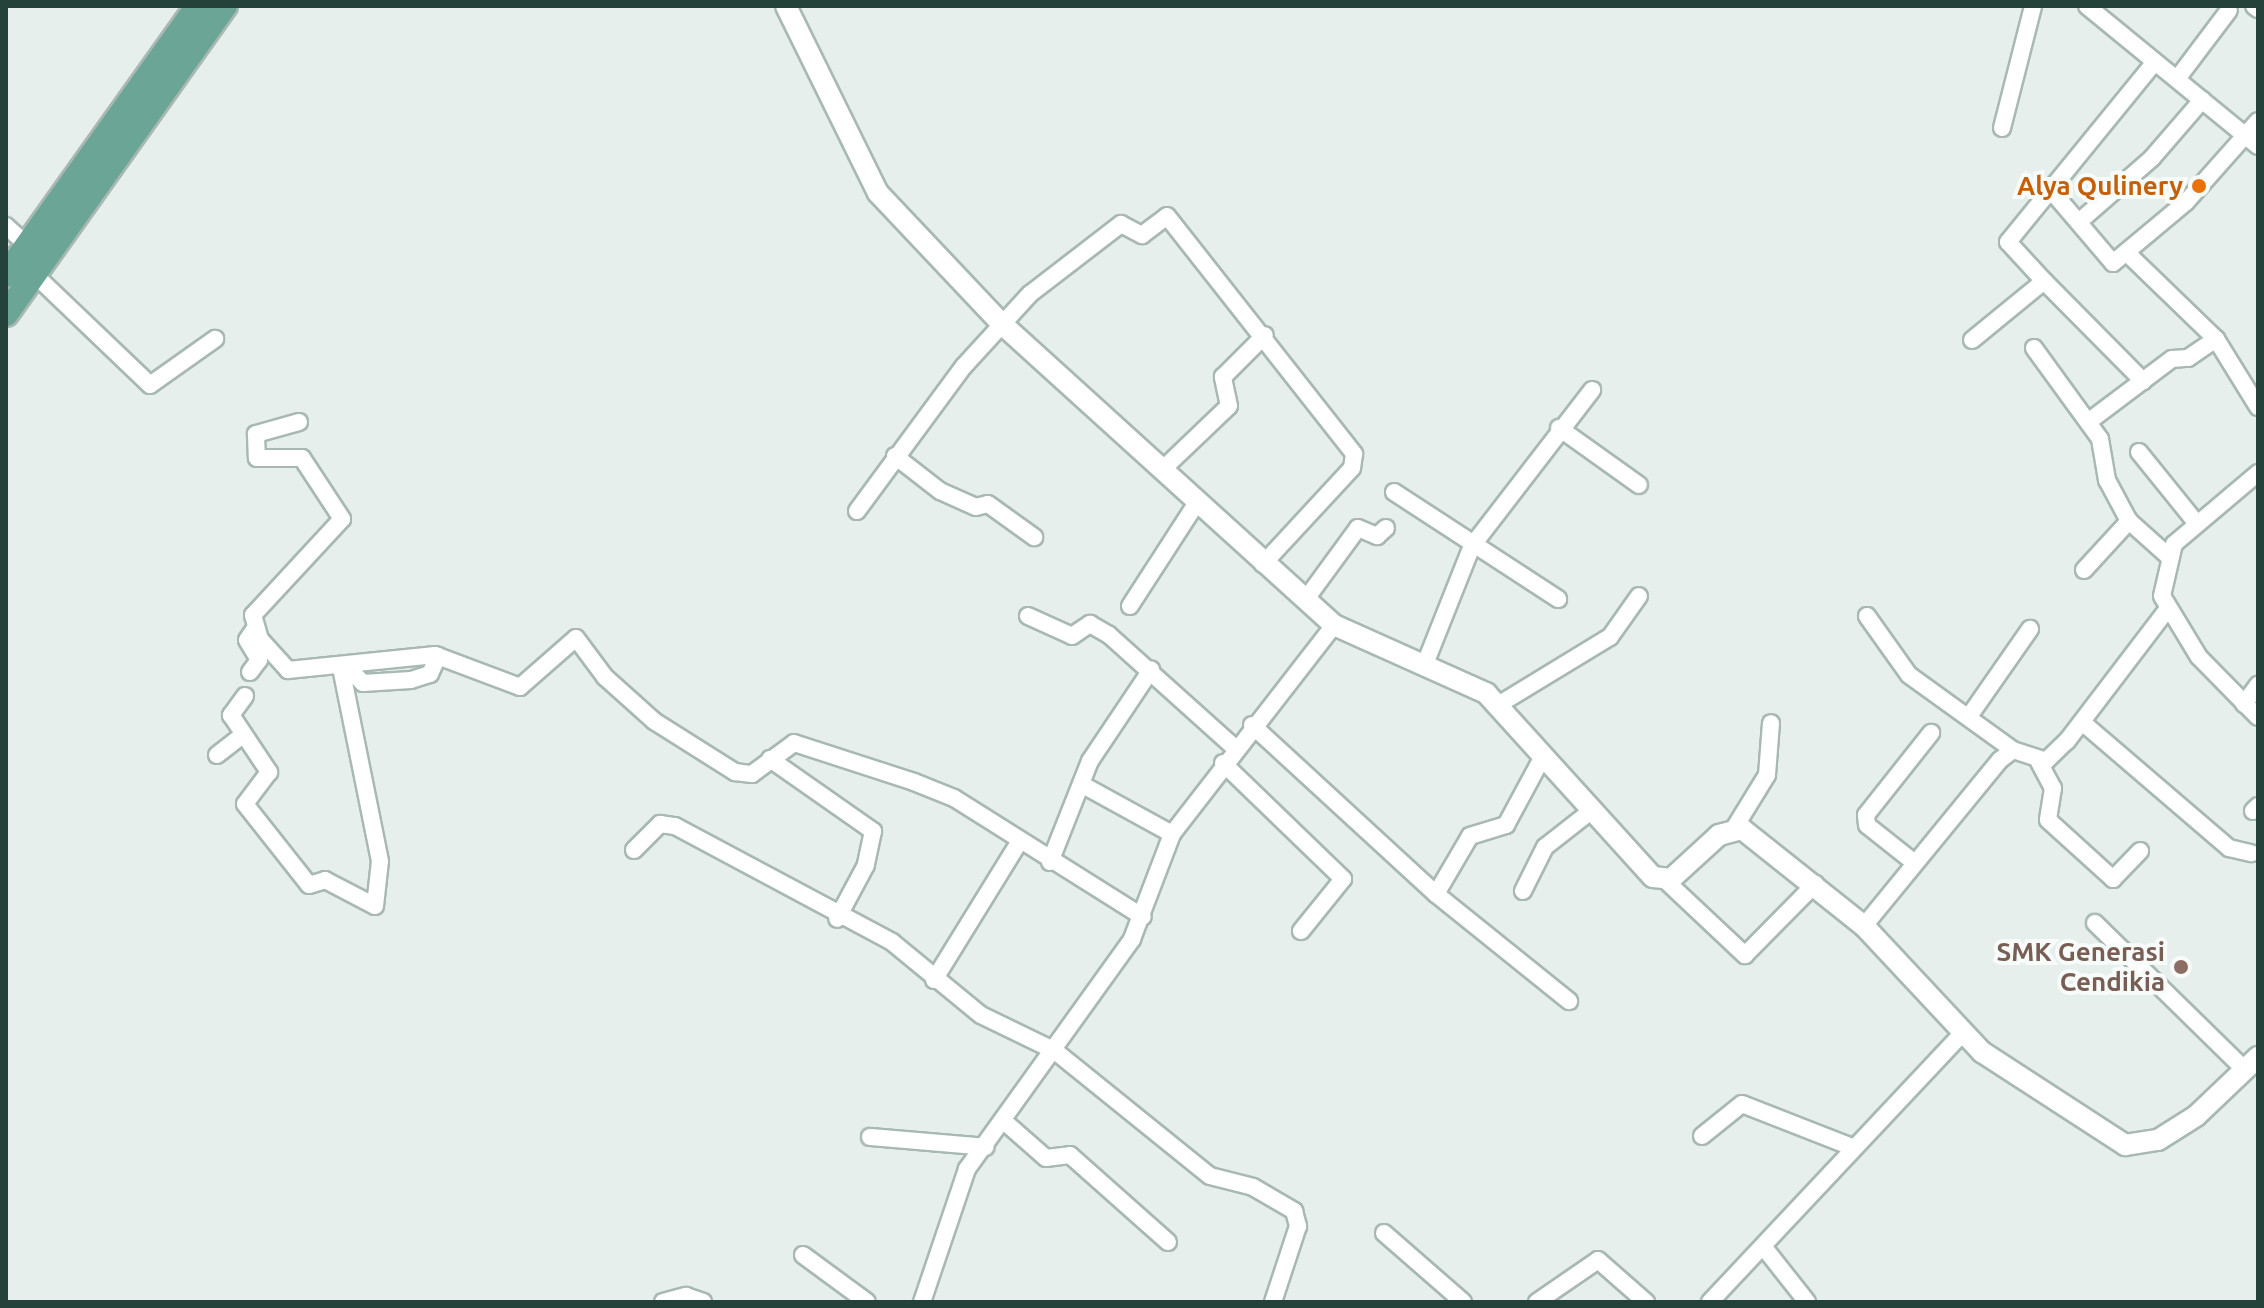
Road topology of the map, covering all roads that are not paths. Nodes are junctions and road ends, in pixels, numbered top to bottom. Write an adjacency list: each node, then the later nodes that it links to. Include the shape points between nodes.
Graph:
1 (225, 6): 7 (main road)
2 (786, 6): 23 (street, via 878,193)
3 (2033, 6): 12 (street)
4 (2087, 6): 8 (street)
5 (189, 10): 7 (main road)
6 (2229, 10): 9 (street)
7 (172, 62): 17 (main road); 20 (main road)
8 (2153, 64): 9 (street); 14 (street)
9 (2177, 79): 10 (street)
10 (2202, 100): 13 (street); 15 (street, via 2152,158)
11 (2258, 121): 13 (street)
12 (2002, 128)
13 (2252, 140): 18 (street)
14 (2050, 189): 15 (street); 21 (street, via 2008,242)
15 (2081, 220): 18 (street, via 2107,261)
16 (6, 226): 17 (street)
17 (27, 245): 19 (main road)
18 (2127, 253): 26 (street)
19 (6, 275)
20 (35, 275): 22 (main road); 25 (street, via 150,385)
21 (2044, 281): 27 (street); 29 (street)
22 (6, 314)
23 (1002, 324): 24 (street, via 1074,254 1123,223 1142,235 1167,216); 36 (street); 37 (street)
24 (1265, 335): 37 (street, via 1223,377 1229,406); 49 (street, via 1356,463)
25 (215, 339)
26 (2216, 339): 29 (street); 31 (street)
27 (1972, 340)
28 (2034, 348): 33 (street)
29 (2143, 381): 33 (street)
30 (1592, 390): 34 (street)
31 (2258, 407)
32 (299, 422): 59 (street, via 256,434 257,458 302,458 342,519 257,607)
33 (2088, 422): 43 (street)
34 (1559, 428): 39 (street); 47 (street)
35 (2139, 452): 44 (street)
36 (895, 456): 42 (street); 46 (street, via 935,488 976,507 988,504)
37 (1163, 469): 41 (street)
38 (2258, 474): 44 (street)
39 (1639, 485)
40 (1394, 492): 47 (street)
41 (1196, 504): 49 (street); 54 (street)
42 (857, 511)
43 (2129, 521): 48 (street); 50 (street)
44 (2197, 524): 48 (street)
45 (1386, 528): 52 (street, via 1377,536 1358,528)
46 (1034, 537)
47 (1472, 546): 53 (street); 61 (street)
48 (2167, 555): 55 (street)
49 (1263, 564): 52 (street)
50 (2084, 570)
51 (1639, 596): 68 (street, via 1610,637)
52 (1306, 599): 58 (street)
53 (1558, 599)
54 (1130, 606)
55 (2166, 611): 67 (street); 71 (street)
56 (1028, 616): 63 (street, via 1072,636 1090,624)
57 (1867, 616): 69 (street, via 1909,675)
58 (1334, 625): 61 (street); 73 (street)
59 (255, 628): 62 (street, via 288,670); 64 (street, via 247,640 259,660)
60 (2030, 629): 69 (street)
61 (1425, 664): 68 (street, via 1472,684)
62 (344, 666): 75 (street, via 380,861 375,906 325,880 309,885 256,819 244,799 269,772); 79 (street, via 438,656 520,687 576,638 633,703 735,772 752,774)
63 (1151, 670): 76 (street); 83 (street)
64 (250, 672)
65 (2258, 685): 67 (street)
66 (245, 696): 75 (street, via 231,715)
67 (2244, 704): 70 (street)
68 (1498, 705): 80 (street)
69 (1970, 715): 77 (street)
70 (2258, 717)
71 (2082, 722): 81 (street); 90 (street, via 2229,848)
72 (1771, 723): 85 (street, via 1767,775)
73 (1252, 725): 76 (street); 96 (street)
74 (1931, 733): 91 (street, via 1866,815 1867,825)
75 (243, 735): 78 (street)
76 (1235, 748): 82 (street)
77 (2013, 750): 81 (street); 91 (street)
78 (217, 755)
79 (770, 759): 87 (street, via 794,743 821,749 954,798); 98 (street, via 873,831 866,865)
80 (1541, 760): 84 (street); 96 (street, via 1506,825 1470,836)
81 (2039, 762): 89 (street, via 2053,788 2048,820 2113,879)
82 (1223, 763): 86 (street); 101 (street, via 1343,879 1342,890)
83 (1081, 784): 86 (street); 92 (street)
84 (1591, 811): 93 (street, via 1646,871); 95 (street, via 1545,847)
85 (1735, 827): 93 (street); 94 (street)
86 (1172, 834): 97 (street, via 1158,858)
87 (1018, 844): 92 (street); 102 (street)
88 (634, 850): 98 (street, via 656,827 670,824)
89 (2140, 851)
90 (2251, 853)
91 (1911, 860): 100 (street)
92 (1050, 862): 97 (street)
93 (1665, 880): 94 (street, via 1745,955)
94 (1815, 884): 100 (street)
95 (1523, 891)
96 (1436, 894): 103 (street)
97 (1143, 917): 105 (street)
98 (837, 919): 102 (street, via 899,946)
99 (2095, 923): 106 (street)
100 (1864, 926): 104 (street)
101 (1301, 931)
102 (934, 980): 105 (street, via 998,1027 1019,1029)
103 (1569, 1001)
104 (1962, 1034): 106 (street, via 2125,1145 2158,1140 2196,1116); 111 (street)
105 (1055, 1051): 107 (street); 120 (street, via 1210,1176 1253,1187 1294,1211 1298,1226)
106 (2250, 1062)
107 (1006, 1123): 110 (street); 113 (street, via 1046,1158 1070,1155)
108 (1702, 1136): 111 (street, via 1742,1104)
109 (870, 1137): 110 (street)
110 (986, 1147): 119 (street, via 958,1187)
111 (1852, 1147): 114 (street)
112 (1384, 1233): 121 (street)
113 (1168, 1242)
114 (1766, 1250): 124 (street); 125 (street)
115 (803, 1255): 118 (street)
116 (663, 1302): 117 (street)
117 (703, 1302)
118 (867, 1302)
119 (922, 1302)
120 (1273, 1302)
121 (1463, 1302)
122 (1537, 1302): 123 (street, via 1598,1260)
123 (1646, 1302)
124 (1710, 1302)
125 (1807, 1302)

